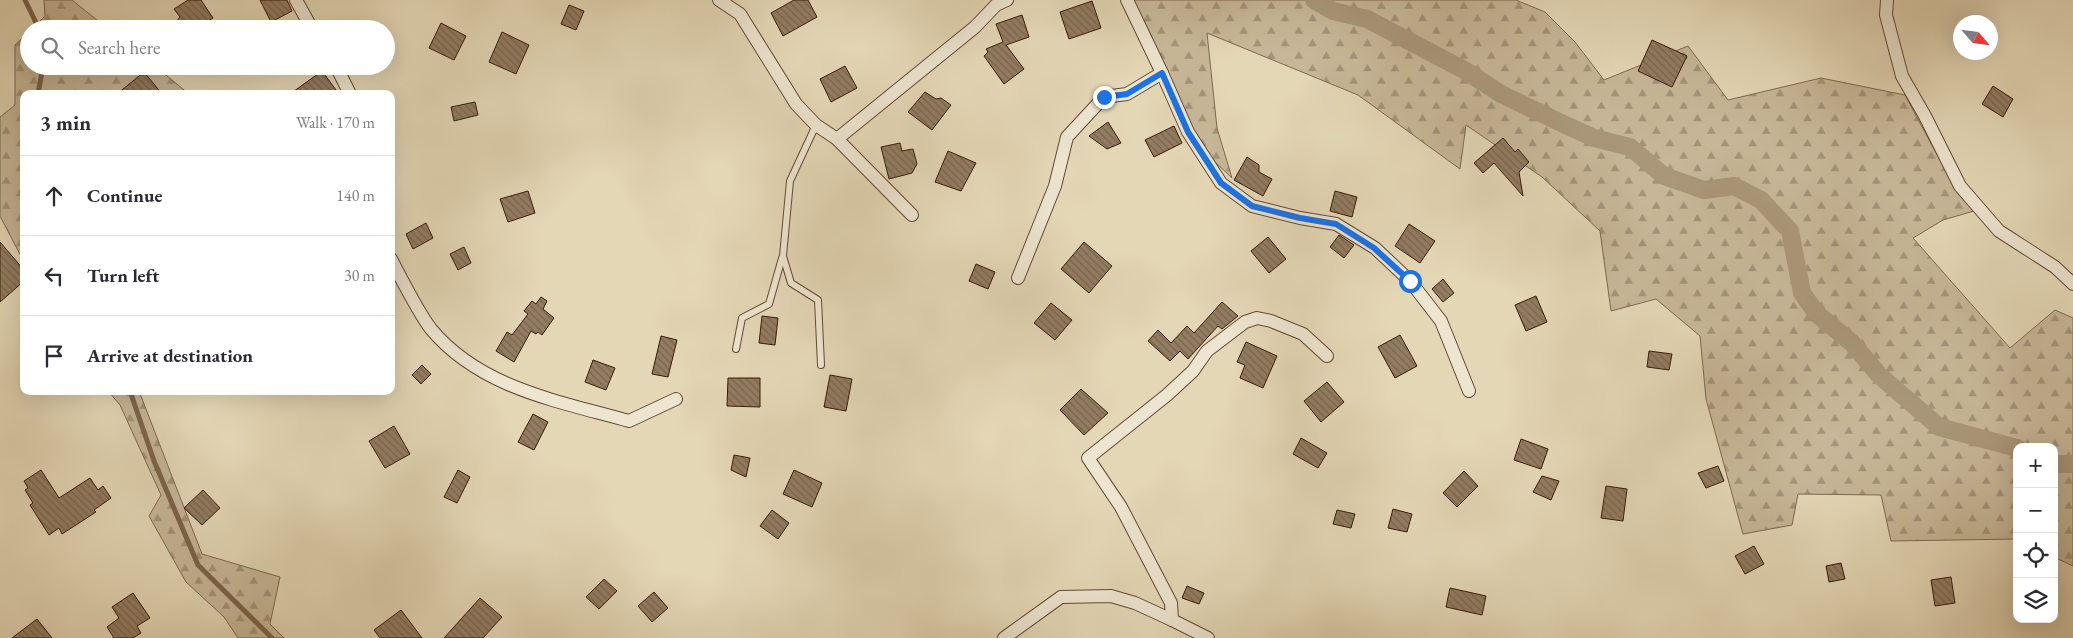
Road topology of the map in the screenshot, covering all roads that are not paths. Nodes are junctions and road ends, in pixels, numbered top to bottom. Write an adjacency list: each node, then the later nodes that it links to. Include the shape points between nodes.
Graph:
1 (296, 0): 6 (street)
2 (719, 0): 10 (street, via 740,14 796,104)
3 (1007, 0): 11 (street, via 996,5 975,27)
4 (1127, 0): 7 (street)
5 (1887, 0): 16 (street, via 1886,15 1902,76 1960,186 1999,231 2055,267)
6 (307, 20)
7 (1162, 73): 15 (street, via 1127,94 1104,97 1067,137 1055,186); 20 (street, via 1188,132 1221,183 1252,206 1336,224 1374,248 1410,281 1441,321)
8 (340, 75): 9 (street)
9 (348, 90)
10 (816, 125): 11 (street); 13 (lane, via 790,182)
11 (836, 139): 12 (street)
12 (912, 216)
13 (782, 256): 17 (lane, via 769,304 742,318); 19 (lane, via 791,283 818,300)
14 (395, 266): 21 (street, via 430,327 471,366 495,379 533,394 629,421)
15 (1018, 278)
16 (2073, 284)
17 (736, 349)
18 (1327, 356): 22 (street, via 1303,334 1271,320 1257,318 1245,322 1206,351 1193,371 1167,395 1088,458 1121,507 1171,603)
19 (821, 365)
20 (1469, 391)
21 (676, 399)
22 (1172, 620): 23 (street, via 1111,596 1061,597); 24 (street)
23 (1004, 638)
24 (1208, 638)

